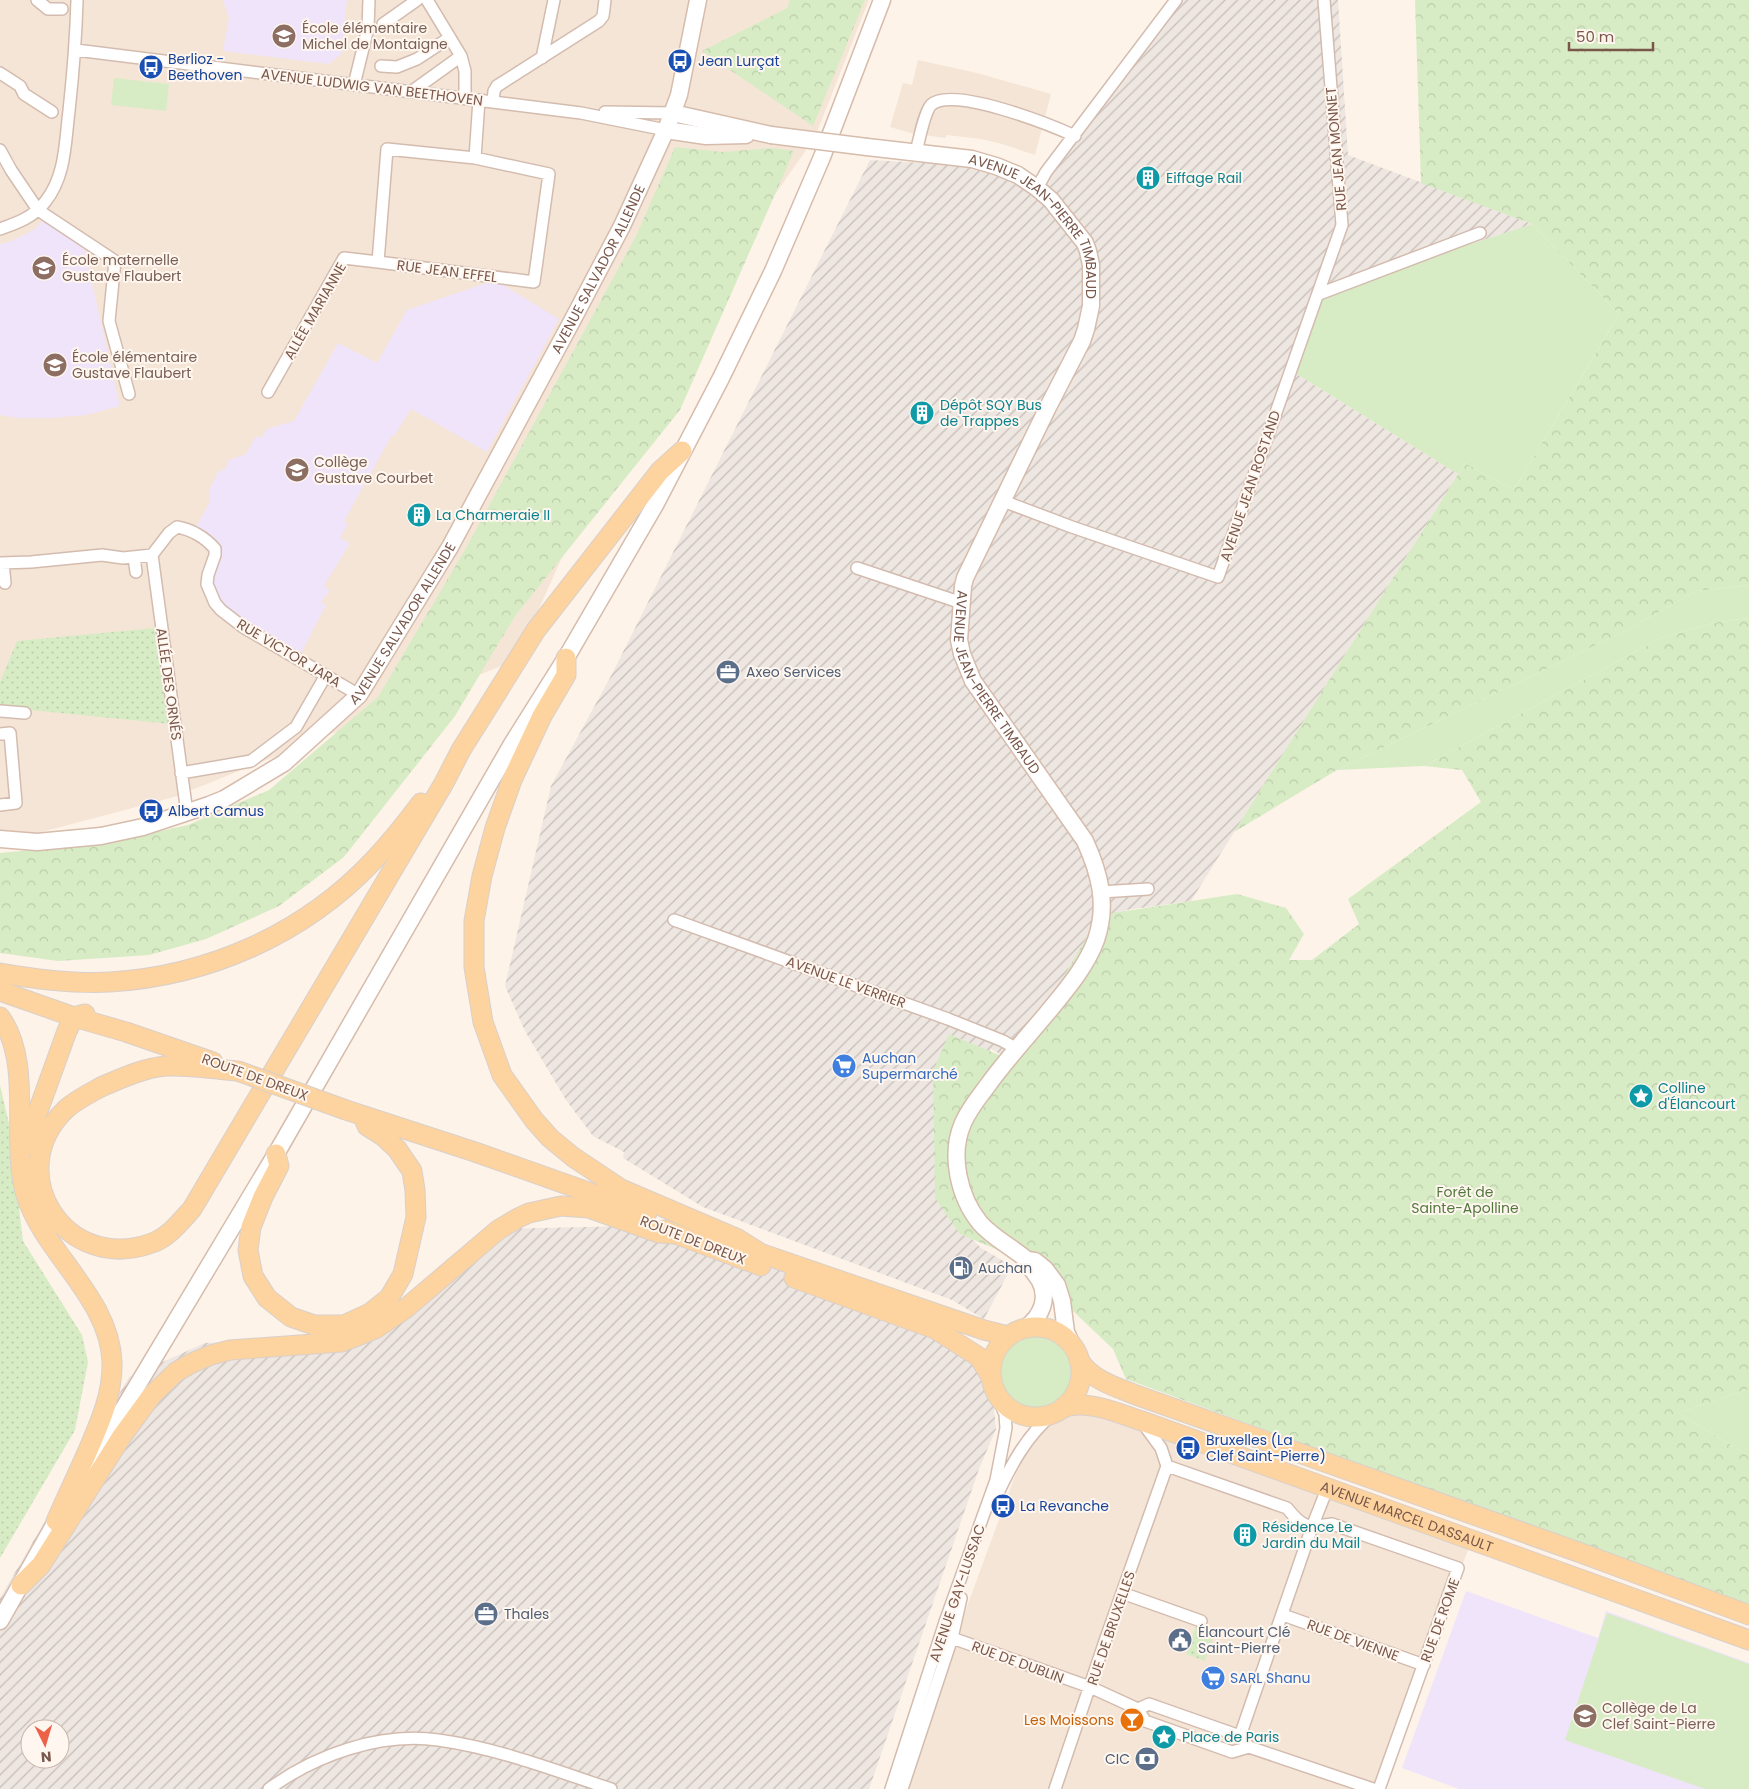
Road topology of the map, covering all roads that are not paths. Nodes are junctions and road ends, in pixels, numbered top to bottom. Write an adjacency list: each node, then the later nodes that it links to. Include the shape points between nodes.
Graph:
1 (37, 0): 12 (street, via 48,8)
2 (77, 0): 15 (street)
3 (369, 0): 20 (street, via 368,28)
4 (417, 0): 13 (street)
5 (427, 0): 14 (street)
6 (554, 0): 17 (street)
7 (604, 0): 17 (street, via 600,21)
8 (698, 0): 27 (street, AVENUE SALVADOR ALLENDE)
9 (882, 0): 42 (street, via 822,157 773,271)
10 (1176, 0): 30 (street)
11 (1324, 0): 39 (street, RUE JEAN MONNET, via 1342,225)
12 (62, 9)
13 (383, 24)
14 (449, 38): 16 (street); 18 (street, via 417,59 397,67)
15 (76, 50): 20 (street, AVENUE LUDWIG VAN BEETHOVEN); 35 (street, via 63,165 56,186)
16 (461, 56): 21 (street); 22 (street, via 465,70)
17 (542, 58): 24 (street, via 497,86)
18 (380, 66)
19 (0, 73): 25 (street)
20 (354, 85): 21 (street, AVENUE LUDWIG VAN BEETHOVEN)
21 (411, 92): 22 (street, AVENUE LUDWIG VAN BEETHOVEN)
22 (465, 98): 23 (street, AVENUE LUDWIG VAN BEETHOVEN)
23 (479, 100): 24 (street, AVENUE LUDWIG VAN BEETHOVEN); 33 (street)
24 (492, 102): 26 (street, AVENUE LUDWIG VAN BEETHOVEN)
25 (52, 112)
26 (581, 113): 27 (street); 28 (street, AVENUE LUDWIG VAN BEETHOVEN)
27 (673, 113): 28 (street, AVENUE SALVADOR ALLENDE); 29 (street, AVENUE JEAN-PIERRE TIMBAUD)
28 (666, 130): 29 (street, AVENUE JEAN-PIERRE TIMBAUD, via 715,136); 53 (street, AVENUE SALVADOR ALLENDE, via 622,226 450,547)
29 (768, 134): 32 (street, AVENUE JEAN-PIERRE TIMBAUD, bridge)
30 (1075, 136): 32 (street, via 1005,110 968,101 940,100 931,105); 34 (street, via 1046,172)
31 (0, 150): 35 (street)
32 (916, 152): 34 (street, AVENUE JEAN-PIERRE TIMBAUD, via 972,159 996,166)
33 (475, 158): 38 (street, RUE JEAN EFFEL, via 388,148); 38 (street, RUE JEAN EFFEL, via 548,174 534,282)
34 (1038, 188): 43 (street, AVENUE JEAN-PIERRE TIMBAUD, via 1052,200 1085,243 1091,265 1091,306 1082,341)
35 (38, 210): 36 (street); 41 (street, via 115,262 109,321)
36 (0, 230)
37 (1480, 233): 39 (street)
38 (378, 262): 40 (street, ALLÉE MARIANNE, via 344,258)
39 (1319, 294): 43 (street, AVENUE JEAN ROSTAND, via 1218,577)
40 (268, 392)
41 (129, 394)
42 (682, 451): 51 (street, via 655,505); 57 (main road, via 660,471 536,630)
43 (1003, 501): 50 (street, AVENUE JEAN-PIERRE TIMBAUD, via 965,578)
44 (152, 555): 45 (street); 52 (street, RUE VICTOR JARA, via 176,528 186,528 210,542 215,555 208,584 221,610 243,627); 58 (street, ALLÉE DES ORNÉS)
45 (134, 557): 46 (street, via 102,555); 48 (street)
46 (2, 563): 49 (street)
47 (857, 568): 50 (street)
48 (136, 572)
49 (5, 584)
50 (962, 603): 63 (street, AVENUE JEAN-PIERRE TIMBAUD, via 959,640 974,681 1086,841 1096,864)
51 (566, 658): 76 (street, via 512,744); 79 (main road, via 566,675 542,716 512,780 482,876 474,921 474,967 483,1022 502,1075 550,1138 621,1189 738,1239)
52 (326, 675): 53 (street, RUE VICTOR JARA); 58 (street, via 296,726 251,761)
53 (359, 694): 60 (street, AVENUE SALVADOR ALLENDE, via 284,763 224,799)
54 (0, 711): 55 (street)
55 (25, 713)
56 (0, 734): 59 (street, via 10,733 16,803)
57 (461, 750): 65 (main road, via 373,862 336,895 298,923 266,941 224,959 155,977 97,982); 73 (main road, via 192,1209 172,1230 153,1243 109,1249 84,1242 65,1229 52,1214 42,1195 40,1156 44,1141 66,1109 89,1093 139,1071 166,1066)
58 (181, 773): 60 (street, ALLÉE DES ORNÉS)
59 (0, 805)
60 (187, 813): 61 (street, AVENUE SALVADOR ALLENDE, via 101,836 37,842)
61 (0, 839)
62 (1148, 889): 63 (street)
63 (1101, 892): 72 (street, AVENUE JEAN-PIERRE TIMBAUD, via 1102,912 1091,952 1068,988)
64 (674, 920): 72 (street, AVENUE LE VERRIER, via 948,1019)
65 (0, 972)
66 (0, 981): 68 (main road, ROUTE DE DREUX)
67 (0, 991): 70 (main road, ROUTE DE DREUX)
68 (94, 1015): 70 (main road); 71 (main road, ROUTE DE DREUX)
69 (0, 1017): 77 (main road, via 13,1045 18,1067)
70 (74, 1017): 71 (main road, ROUTE DE DREUX); 77 (main road)
71 (126, 1032): 73 (main road, ROUTE DE DREUX)
72 (1017, 1049): 80 (street, AVENUE JEAN-PIERRE TIMBAUD, via 968,1112 962,1125 957,1158 964,1197 970,1208 988,1231)
73 (238, 1071): 74 (main road, ROUTE DE DREUX, bridge)
74 (354, 1113): 75 (main road, ROUTE DE DREUX); 76 (main road, via 397,1149 412,1171 415,1190 416,1217 403,1274 389,1298 370,1313 344,1325 314,1326 291,1317 267,1298 253,1276 248,1250 251,1227 279,1166)
75 (383, 1123): 78 (main road, ROUTE DE DREUX); 79 (main road, ROUTE DE DREUX, via 475,1152)
76 (276, 1154): 90 (street)
77 (21, 1158): 90 (main road, via 32,1212 104,1325 112,1360 106,1406)
78 (676, 1234): 84 (main road, ROUTE DE DREUX, via 935,1330 979,1357); 92 (main road, via 659,1233 589,1208 561,1206 529,1213 498,1230 405,1309 375,1329 342,1342 230,1350 192,1363 176,1372 152,1395 122,1436 41,1565)
79 (760, 1253): 82 (main road, ROUTE DE DREUX)
80 (1027, 1260): 81 (street, AVENUE JEAN-PIERRE TIMBAUD, via 1041,1284 1043,1298 1042,1309); 83 (street, AVENUE JEAN-PIERRE TIMBAUD, via 1035,1261 1053,1278 1062,1301 1066,1332)
81 (1027, 1328): 82 (main road); 83 (main road, via 1041,1327 1054,1331 1062,1335)
82 (1008, 1336): 84 (main road, via 994,1353)
83 (1076, 1352): 86 (main road, via 1081,1372 1079,1385 1073,1397); 95 (main road, AVENUE MARCEL DASSAULT, via 1086,1369 1101,1380 1136,1396)
84 (990, 1375): 85 (main road)
85 (997, 1396): 86 (main road, via 1008,1408 1022,1415 1037,1417); 107 (street, AVENUE GAY-LUSSAC, via 1005,1414 1006,1428 996,1480 946,1619)
86 (1059, 1410): 87 (main road, AVENUE MARCEL DASSAULT, via 1077,1404 1091,1405); 98 (street, AVENUE GAY-LUSSAC, via 1032,1434 999,1491 958,1608)
87 (1142, 1421): 88 (street, via 1161,1448); 89 (main road, AVENUE MARCEL DASSAULT)
88 (1167, 1466): 91 (street, via 1287,1508 1297,1521); 93 (street, RUE DE BRUXELLES)
89 (1327, 1489): 91 (street); 99 (main road, AVENUE MARCEL DASSAULT)
90 (56, 1521): 92 (street)
91 (1312, 1527): 94 (street); 100 (street, RUE DE ROME, via 1332,1524 1458,1568)
92 (21, 1585): 96 (street)
93 (1122, 1594): 97 (street); 101 (street, RUE DE BRUXELLES)
94 (1283, 1614): 100 (street, RUE DE VIENNE); 103 (street)
95 (1749, 1614)
96 (0, 1621)
97 (1201, 1621)
98 (952, 1638): 101 (street, RUE DE DUBLIN); 108 (street, AVENUE GAY-LUSSAC)
99 (1749, 1640)
100 (1424, 1665): 111 (street, RUE DE ROME)
101 (1090, 1687): 102 (street, RUE DE DUBLIN); 109 (street, RUE DE BRUXELLES)
102 (1138, 1709): 103 (street, RUE DE DUBLIN, via 1149,1704); 104 (street, RUE DE DUBLIN, via 1145,1721 1232,1752)
103 (1240, 1736): 104 (street)
104 (1249, 1747): 110 (street, RUE DE DUBLIN)
105 (269, 1789): 106 (street, via 315,1761 346,1749 406,1740 437,1740 507,1754)
106 (611, 1789)
107 (891, 1789)
108 (902, 1789)
109 (1055, 1789)
110 (1373, 1789)
111 (1378, 1789)

